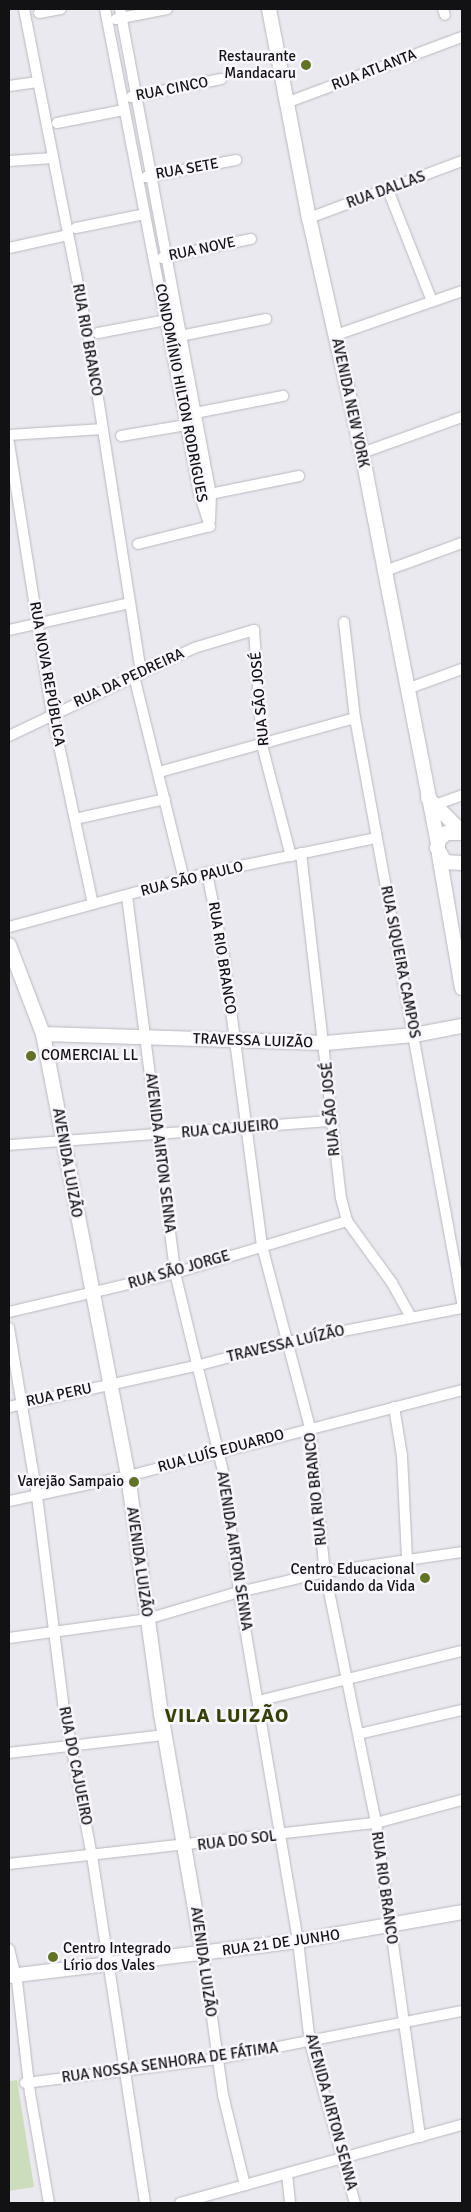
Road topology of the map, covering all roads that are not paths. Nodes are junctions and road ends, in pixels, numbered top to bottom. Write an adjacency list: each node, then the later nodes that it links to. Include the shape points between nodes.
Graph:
1 (24, 9): 11 (street, RUA RIO BRANCO)
2 (61, 9): 6 (street)
3 (105, 9): 8 (street, CONDOMÍNIO HILTON RODRIGUES)
4 (167, 9): 7 (street)
5 (269, 9): 15 (street, AVENIDA NEW YORK)
6 (39, 13)
7 (121, 13): 8 (street); 13 (street, CONDOMÍNIO HILTON RODRIGUES)
8 (107, 21): 14 (street, CONDOMÍNIO HILTON RODRIGUES)
9 (462, 37): 15 (street, RUA ATLANTA)
10 (221, 79): 13 (street, RUA CINCO)
11 (38, 82): 12 (street); 18 (street, RUA RIO BRANCO)
12 (9, 86)
13 (136, 96): 14 (street, RUA CINCO); 22 (street, CONDOMÍNIO HILTON RODRIGUES)
14 (122, 98): 16 (street, CONDOMÍNIO HILTON RODRIGUES)
15 (286, 103): 26 (street, AVENIDA NEW YORK)
16 (124, 110): 17 (street); 23 (street, CONDOMÍNIO HILTON RODRIGUES)
17 (57, 123)
18 (53, 158): 20 (street); 27 (street, RUA RIO BRANCO)
19 (236, 160): 22 (street, RUA SETE)
20 (9, 161)
21 (462, 161): 24 (street, RUA DALLAS)
22 (151, 176): 23 (street, RUA SETE); 30 (street, CONDOMÍNIO HILTON RODRIGUES)
23 (138, 178): 25 (street, CONDOMÍNIO HILTON RODRIGUES)
24 (388, 190): 26 (street, RUA DALLAS); 33 (street)
25 (145, 214): 27 (street); 31 (street, CONDOMÍNIO HILTON RODRIGUES)
26 (309, 218): 37 (street, AVENIDA NEW YORK)
27 (72, 231): 29 (street); 44 (street, RUA RIO BRANCO)
28 (251, 239): 30 (street, RUA NOVE)
29 (9, 248)
30 (166, 257): 31 (street, RUA NOVE); 38 (street, CONDOMÍNIO HILTON RODRIGUES)
31 (154, 260): 35 (street, CONDOMÍNIO HILTON RODRIGUES)
32 (462, 291): 33 (street)
33 (432, 302): 37 (street)
34 (266, 319): 38 (street)
35 (166, 320): 36 (street); 39 (street, CONDOMÍNIO HILTON RODRIGUES)
36 (98, 333)
37 (336, 335): 48 (street, AVENIDA NEW YORK)
38 (182, 336): 39 (street); 41 (street, CONDOMÍNIO HILTON RODRIGUES)
39 (169, 338): 43 (street, CONDOMÍNIO HILTON RODRIGUES)
40 (283, 396): 41 (street)
41 (196, 413): 43 (street); 50 (street, CONDOMÍNIO HILTON RODRIGUES)
42 (462, 417): 48 (street)
43 (185, 420): 46 (street); 51 (street, CONDOMÍNIO HILTON RODRIGUES)
44 (103, 429): 45 (street); 56 (street, RUA RIO BRANCO)
45 (9, 435)
46 (121, 436)
47 (9, 450): 57 (street, RUA NOVA REPÚBLICA)
48 (362, 454): 55 (street, AVENIDA NEW YORK)
49 (299, 476): 50 (street)
50 (211, 494): 51 (street); 52 (street, CONDOMÍNIO HILTON RODRIGUES)
51 (200, 496): 52 (street, CONDOMÍNIO HILTON RODRIGUES)
52 (210, 526): 54 (street)
53 (462, 542): 55 (street)
54 (138, 544)
55 (385, 572): 63 (street, AVENIDA NEW YORK)
56 (130, 603): 57 (street); 62 (street, RUA RIO BRANCO)
57 (37, 622): 59 (street); 64 (street, RUA NOVA REPÚBLICA)
58 (344, 622): 65 (street, RUA SIQUEIRA CAMPOS)
59 (9, 630)
60 (254, 630): 62 (street, RUA DA PEDREIRA, via 194,648); 67 (street, RUA SÃO JOSÉ)
61 (462, 669): 63 (street)
62 (138, 674): 64 (street, RUA DA PEDREIRA); 68 (street, RUA RIO BRANCO)
63 (407, 689): 71 (street, AVENIDA NEW YORK)
64 (52, 713): 66 (street, RUA DA PEDREIRA); 72 (street, RUA NOVA REPÚBLICA)
65 (355, 718): 67 (street); 74 (street, RUA SIQUEIRA CAMPOS)
66 (9, 736)
67 (262, 745): 68 (street); 77 (street, RUA SÃO JOSÉ)
68 (159, 772): 70 (street, RUA RIO BRANCO)
69 (462, 795): 71 (street)
70 (165, 799): 72 (street); 80 (street, RUA RIO BRANCO)
71 (432, 801): 73 (street); 75 (street, AVENIDA NEW YORK)
72 (75, 819): 83 (street, RUA NOVA REPÚBLICA)
73 (462, 833): 75 (street, via 446,833)
74 (376, 838): 76 (street, RUA SÃO PAULO); 89 (street, RUA SIQUEIRA CAMPOS)
75 (438, 850): 78 (street, via 445,862); 81 (street, AVENIDA NEW YORK)
76 (301, 853): 77 (street, RUA SÃO PAULO); 92 (street, RUA SÃO JOSÉ)
77 (291, 856): 79 (street, RUA SÃO PAULO)
78 (458, 864): 81 (street, via 446,868)
79 (207, 873): 80 (street, RUA SÃO PAULO); 91 (street, RUA RIO BRANCO, via 224,957)
80 (184, 879): 82 (street, RUA SÃO PAULO)
81 (443, 879): 86 (street, AVENIDA NEW YORK)
82 (126, 896): 83 (street, RUA SÃO PAULO); 90 (street, AVENIDA AIRTON SENNA)
83 (92, 904): 84 (street, RUA SÃO PAULO)
84 (9, 927)
85 (9, 945): 88 (street, AVENIDA LUIZÃO)
86 (462, 988)
87 (462, 1026): 89 (street, TRAVESSA LUIZÃO)
88 (43, 1034): 90 (street, TRAVESSA LUIZÃO); 96 (street, AVENIDA LUIZÃO)
89 (414, 1035): 92 (street, TRAVESSA LUIZÃO); 102 (street, RUA SIQUEIRA CAMPOS)
90 (144, 1037): 91 (street, TRAVESSA LUIZÃO); 95 (street, AVENIDA AIRTON SENNA)
91 (235, 1041): 92 (street, TRAVESSA LUIZÃO); 94 (street, RUA RIO BRANCO)
92 (326, 1043): 93 (street, RUA SÃO JOSÉ)
93 (331, 1121): 94 (street, RUA CAJUEIRO); 98 (street, RUA SÃO JOSÉ, via 337,1180)
94 (246, 1127): 95 (street, RUA CAJUEIRO); 99 (street, RUA RIO BRANCO)
95 (159, 1135): 96 (street, RUA CAJUEIRO); 100 (street, AVENIDA AIRTON SENNA)
96 (64, 1143): 97 (street, RUA CAJUEIRO); 101 (street, AVENIDA LUIZÃO)
97 (9, 1145)
98 (347, 1221): 99 (street, RUA SÃO JORGE); 105 (street, RUA SÃO JOSÉ, via 392,1283)
99 (262, 1246): 100 (street, RUA SÃO JORGE); 107 (street, RUA RIO BRANCO, via 274,1300)
100 (175, 1273): 101 (street, RUA SÃO JORGE); 108 (street, AVENIDA AIRTON SENNA)
101 (91, 1294): 104 (street, RUA SÃO JORGE); 109 (street, AVENIDA LUIZÃO)
102 (462, 1302)
103 (462, 1308): 105 (street, TRAVESSA LUÍZÃO)
104 (9, 1312)
105 (410, 1316): 107 (street, TRAVESSA LUÍZÃO)
106 (9, 1328): 111 (street, RUA DO CAJUEIRO)
107 (288, 1342): 108 (street, TRAVESSA LUÍZÃO); 114 (street, RUA RIO BRANCO)
108 (196, 1366): 109 (street, TRAVESSA LUÍZÃO); 115 (street, AVENIDA AIRTON SENNA)
109 (110, 1384): 111 (street, RUA PERU); 116 (street, AVENIDA LUIZÃO)
110 (462, 1390): 113 (street, RUA LUÍS EDUARDO)
111 (22, 1403): 112 (street, RUA PERU); 117 (street, RUA DO CAJUEIRO)
112 (9, 1407)
113 (394, 1407): 114 (street, RUA LUÍS EDUARDO); 120 (street, via 402,1456)
114 (310, 1428): 115 (street, RUA LUÍS EDUARDO); 121 (street, RUA RIO BRANCO)
115 (218, 1452): 116 (street, RUA LUÍS EDUARDO); 122 (street, AVENIDA AIRTON SENNA)
116 (128, 1476): 117 (street, RUA LUÍS EDUARDO); 123 (street, AVENIDA LUIZÃO)
117 (37, 1496): 118 (street, RUA LUÍS EDUARDO); 124 (street, RUA DO CAJUEIRO)
118 (9, 1501)
119 (462, 1552): 120 (street)
120 (407, 1560): 121 (street)
121 (325, 1572): 122 (street); 127 (street, RUA RIO BRANCO)
122 (239, 1592): 123 (street); 128 (street, AVENIDA AIRTON SENNA)
123 (147, 1619): 124 (street); 131 (street, AVENIDA LUIZÃO)
124 (55, 1633): 125 (street); 132 (street, RUA DO CAJUEIRO)
125 (9, 1638)
126 (462, 1651): 127 (street)
127 (344, 1679): 128 (street); 130 (street, RUA RIO BRANCO)
128 (258, 1701): 136 (street, AVENIDA AIRTON SENNA)
129 (462, 1710): 130 (street)
130 (358, 1734): 135 (street, RUA RIO BRANCO)
131 (165, 1735): 132 (street); 137 (street, AVENIDA LUIZÃO)
132 (70, 1745): 133 (street); 138 (street, RUA DO CAJUEIRO)
133 (9, 1752)
134 (462, 1800): 135 (street, RUA DO SOL)
135 (376, 1823): 136 (street, RUA DO SOL); 141 (street, RUA RIO BRANCO)
136 (279, 1836): 137 (street, RUA DO SOL); 142 (street, AVENIDA AIRTON SENNA)
137 (186, 1846): 138 (street, RUA DO SOL); 144 (street, AVENIDA LUIZÃO)
138 (92, 1856): 139 (street, RUA DO SOL); 145 (street, RUA DO CAJUEIRO)
139 (9, 1864)
140 (462, 1912): 141 (street, RUA 21 DE JUNHO)
141 (390, 1926): 142 (street, RUA 21 DE JUNHO); 148 (street, RUA RIO BRANCO)
142 (298, 1941): 144 (street, RUA 21 DE JUNHO); 149 (street, AVENIDA AIRTON SENNA)
143 (9, 1949): 146 (street)
144 (203, 1954): 145 (street, RUA 21 DE JUNHO); 150 (street, AVENIDA LUIZÃO)
145 (108, 1965): 146 (street, RUA 21 DE JUNHO); 151 (street, RUA DO CAJUEIRO)
146 (11, 1976): 152 (street, via 16,1981)
147 (462, 2010): 148 (street, RUA NOSSA SENHORA DE FÁTIMA)
148 (402, 2024): 149 (street, RUA NOSSA SENHORA DE FÁTIMA); 154 (street, RUA RIO BRANCO)
149 (310, 2043): 150 (street, RUA NOSSA SENHORA DE FÁTIMA); 155 (street, AVENIDA AIRTON SENNA)
150 (217, 2059): 151 (street, RUA NOSSA SENHORA DE FÁTIMA); 157 (street, AVENIDA LUIZÃO)
151 (124, 2068): 152 (street, RUA NOSSA SENHORA DE FÁTIMA); 159 (street, RUA DO CAJUEIRO)
152 (28, 2082): 158 (street)
153 (462, 2125): 154 (street)
154 (420, 2137): 155 (street)
155 (344, 2159): 156 (street); 162 (street, AVENIDA AIRTON SENNA)
156 (287, 2174): 157 (street); 161 (street)
157 (245, 2185): 160 (street)
158 (49, 2203)
159 (145, 2203)
160 (180, 2203)
161 (290, 2203)
162 (355, 2203)

